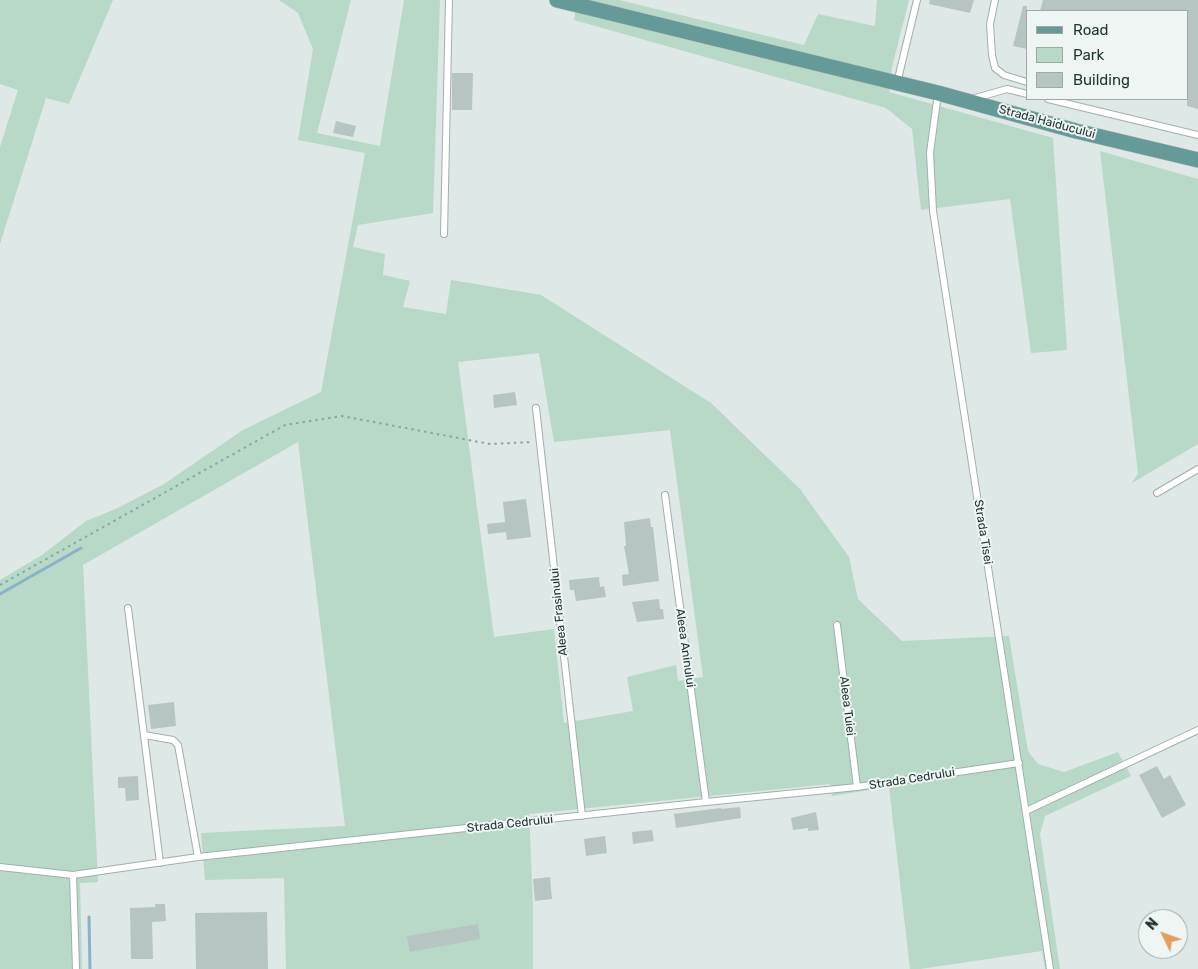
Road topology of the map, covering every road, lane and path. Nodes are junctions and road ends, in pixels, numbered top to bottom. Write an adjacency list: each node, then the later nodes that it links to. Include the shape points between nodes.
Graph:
1 (449, 0): 13 (lane)
2 (557, 0): 6 (main road, Strada Haiducului)
3 (917, 0): 6 (lane)
4 (995, 0): 5 (lane, via 990,24 995,68 1004,75)
5 (1026, 82)
6 (896, 84): 7 (main road, Strada Haiducului)
7 (938, 94): 10 (main road, Strada Haiducului); 24 (lane, Strada Tisei, via 930,152 933,211)
8 (1026, 94): 10 (lane, via 1007,89)
9 (1055, 100): 11 (lane)
10 (965, 101): 12 (main road, Strada Haiducului)
11 (1198, 135)
12 (1198, 160)
13 (444, 234)
14 (536, 408): 15 (lane, Aleea Frasinului)
15 (540, 441): 19 (path, via 490,444 342,416 285,425); 28 (lane, Aleea Frasinului)
16 (1198, 469): 17 (lane)
17 (1157, 493)
18 (664, 495): 26 (lane, Aleea Aninului)
19 (0, 585)
20 (128, 608): 23 (lane)
21 (837, 625): 25 (lane, Aleea Tuiei)
22 (1198, 730): 27 (lane)
23 (144, 735): 29 (lane, via 173,740 178,745); 30 (lane)
24 (1019, 763): 25 (lane, Strada Cedrului); 27 (lane, Strada Tisei)
25 (857, 787): 26 (lane, Strada Cedrului)
26 (706, 802): 28 (lane, Strada Cedrului)
27 (1026, 811): 34 (lane, Strada Tisei)
28 (582, 816): 29 (lane, Strada Cedrului)
29 (198, 857): 30 (lane, Strada Cedrului)
30 (160, 863): 32 (lane, Strada Cedrului)
31 (0, 867): 32 (lane, Strada Cedrului)
32 (73, 875): 33 (lane)
33 (76, 969)
34 (1050, 969)

